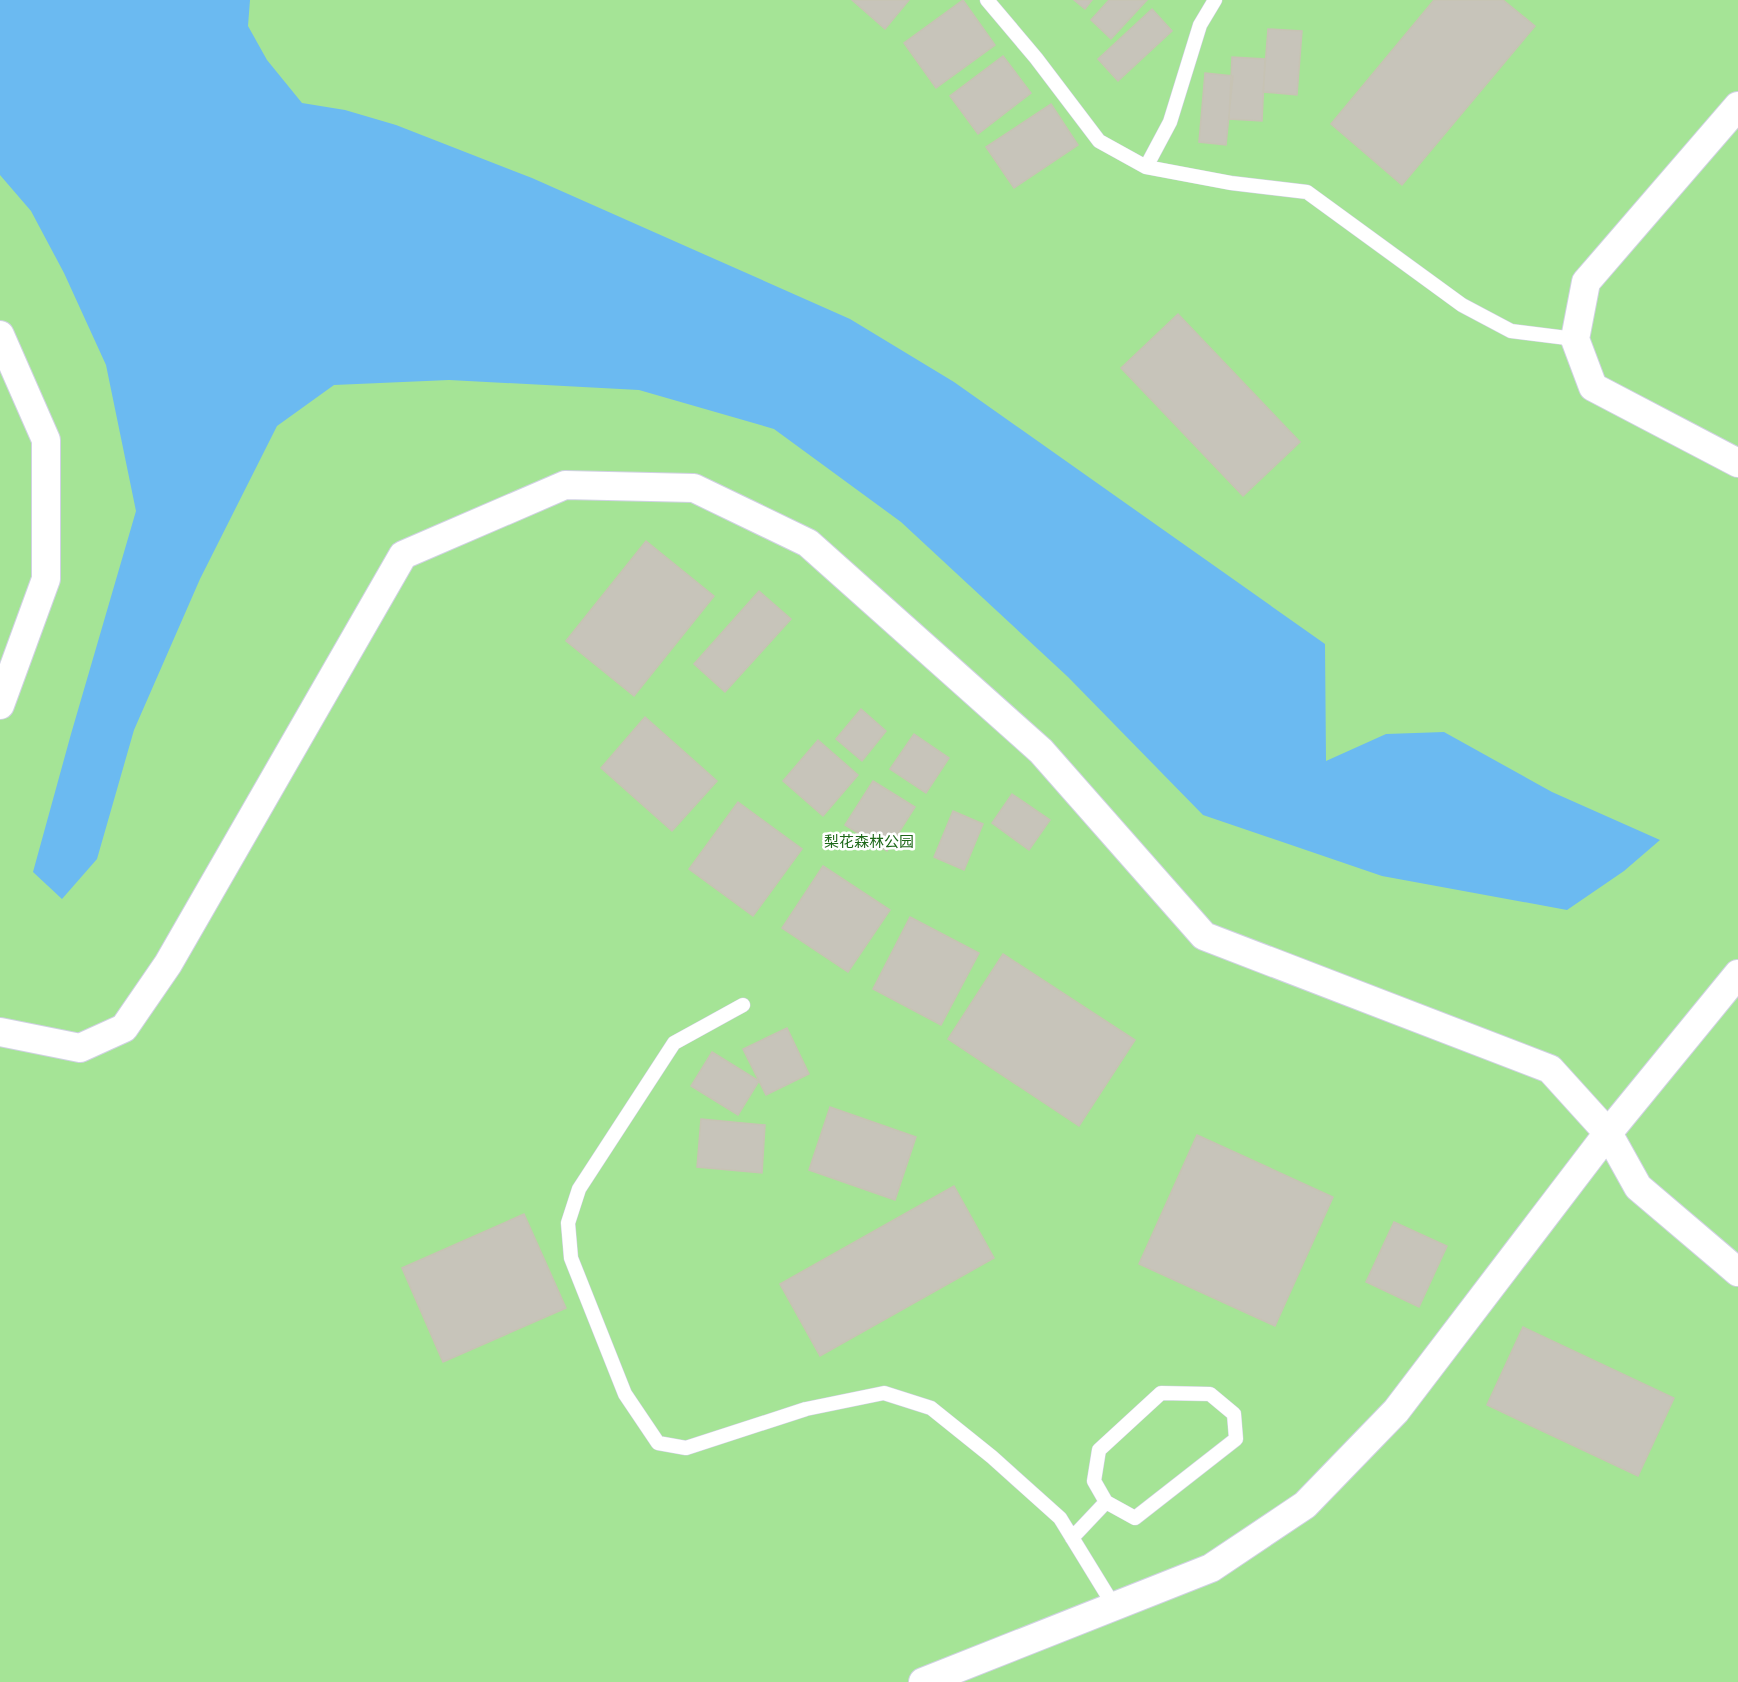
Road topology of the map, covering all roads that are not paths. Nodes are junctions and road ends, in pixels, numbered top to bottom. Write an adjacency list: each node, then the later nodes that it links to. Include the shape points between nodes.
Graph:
1 (987, 0): 4 (lane, via 1099,141)
2 (1215, 0): 4 (lane, via 1200,25 1170,122)
3 (1738, 106): 6 (street, via 1586,282)
4 (1146, 167): 6 (lane, via 1307,192 1462,305 1511,331)
5 (0, 335): 8 (street, via 46,440 46,579)
6 (1575, 339): 7 (street, via 1593,387)
7 (1738, 463)
8 (0, 705)
9 (1738, 974): 12 (street)
10 (743, 1005): 15 (lane, via 674,1043 579,1189 568,1223 571,1258 625,1394 658,1443 686,1448 807,1409 884,1393 932,1408 1060,1518)
11 (0, 1032): 12 (street, via 80,1047 124,1028 168,964 403,555 565,485 694,488 808,543 1041,751 1204,936 1550,1069)
12 (1608, 1133): 13 (street, via 1638,1187); 16 (street, via 1396,1411 1305,1505 1211,1568)
13 (1738, 1272)
14 (1106, 1502): 14 (lane, via 1135,1518 1236,1439 1234,1414 1210,1394 1161,1393 1099,1450 1094,1481); 15 (lane)
15 (1072, 1539): 16 (lane)
16 (1114, 1606): 17 (street)
17 (923, 1682)

